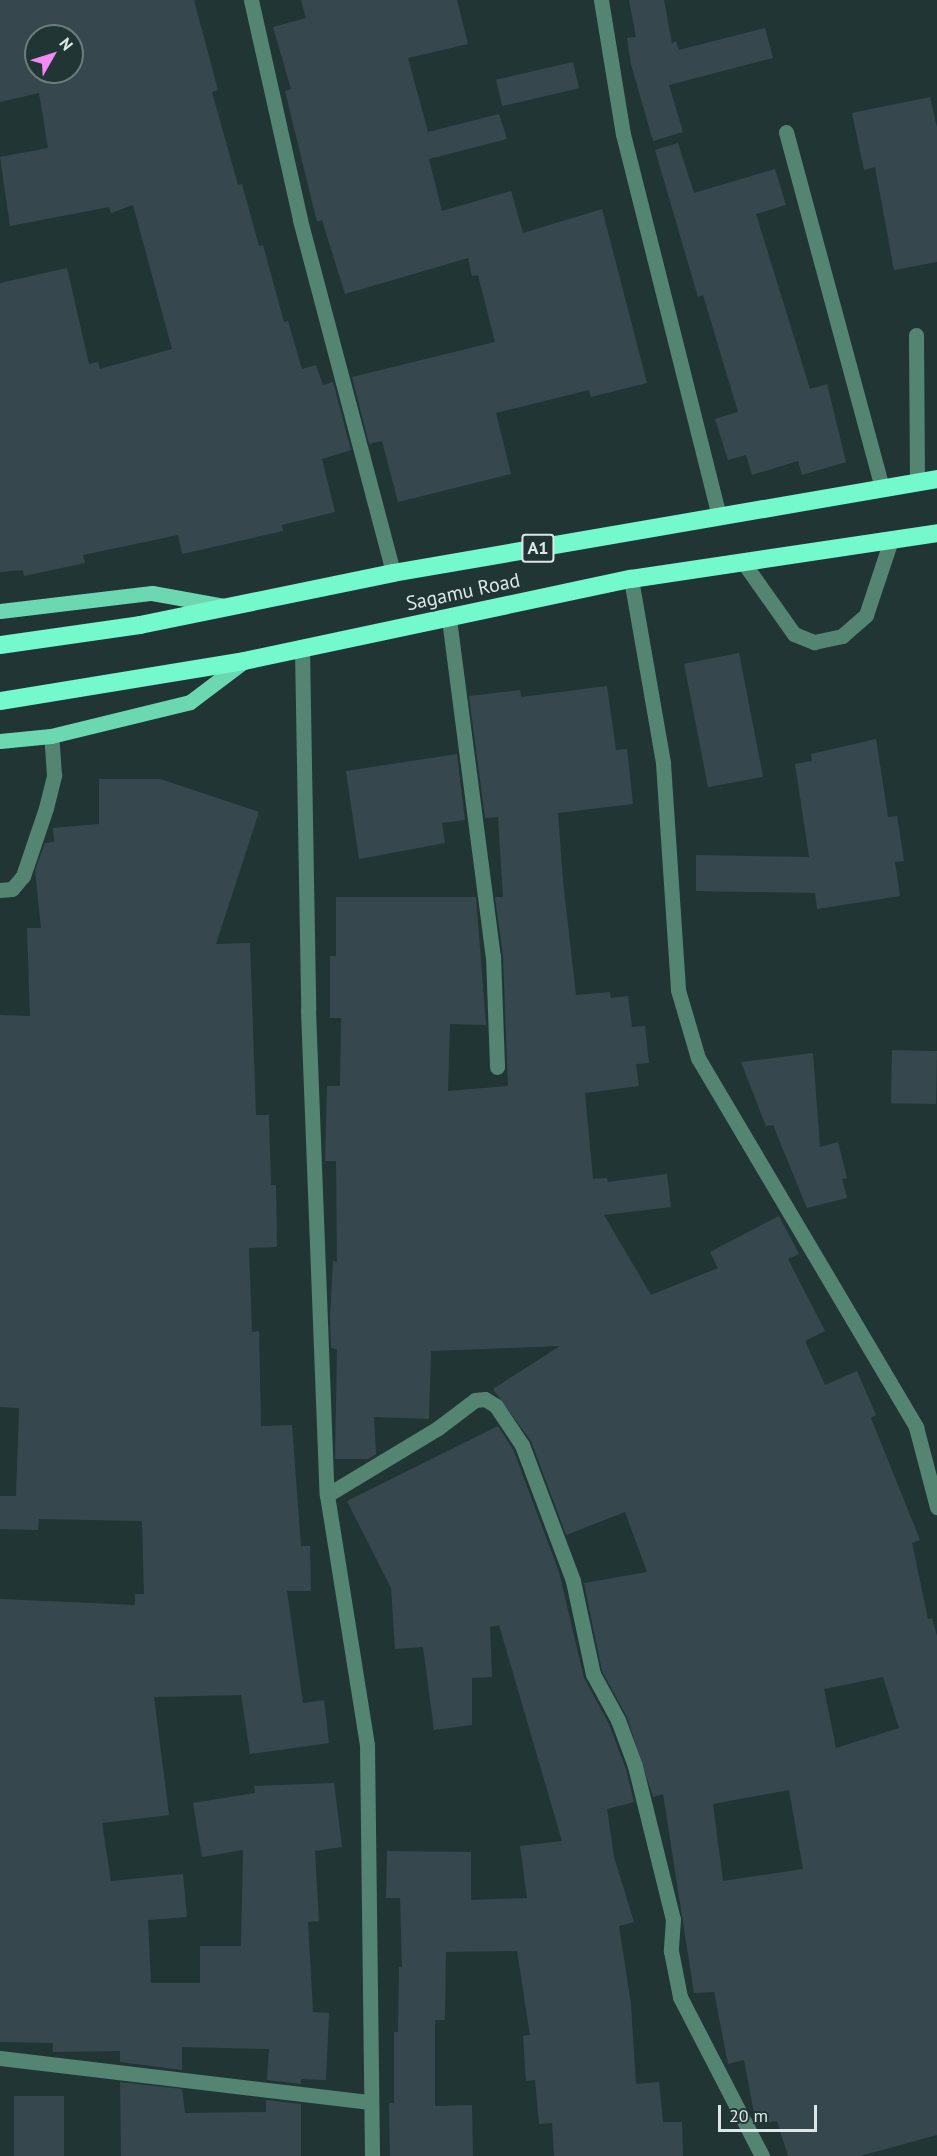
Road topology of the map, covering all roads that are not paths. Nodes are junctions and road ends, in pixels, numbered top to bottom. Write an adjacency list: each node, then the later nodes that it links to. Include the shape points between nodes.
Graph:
1 (250, 0): 12 (street, via 300,220)
2 (601, 0): 8 (street, via 623,134)
3 (786, 132): 7 (street)
4 (916, 335): 6 (street)
5 (937, 479): 6 (highway, Sagamu Road / A1)
6 (917, 482): 7 (highway, Sagamu Road / A1)
7 (882, 488): 8 (highway, Sagamu Road / A1)
8 (719, 517): 12 (highway, Sagamu Road / A1)
9 (937, 533): 10 (highway, Sagamu Road)
10 (891, 540): 11 (highway, Sagamu Road); 11 (street, via 866,615 842,636 814,642 794,634)
11 (743, 562): 13 (highway, Sagamu Road)
12 (393, 573): 14 (highway, Sagamu Road / A1)
13 (632, 579): 16 (highway, Sagamu Road); 26 (street, via 663,763 678,990 698,1058 916,1427)
14 (226, 607): 15 (main road, via 152,593); 17 (highway, Sagamu Road / A1, via 140,625)
15 (0, 611)
16 (449, 619): 18 (highway, Sagamu Road); 24 (street, via 493,956)
17 (0, 645)
18 (302, 649): 19 (highway, Sagamu Road); 25 (street, via 308,1010)
19 (244, 661): 20 (highway, Sagamu Road); 21 (main road, via 190,702)
20 (0, 701)
21 (51, 736): 22 (main road); 23 (street, via 54,775 46,808 23,876 12,889)
22 (0, 741)
23 (0, 890)
24 (497, 1067)
25 (327, 1495): 28 (street, via 367,1745); 30 (street, via 438,1428 475,1400 485,1399 496,1406 522,1445 573,1581 593,1674 618,1720 635,1766 673,1919 671,1952 680,1998)
26 (937, 1507)
27 (0, 2058): 28 (street)
28 (370, 2102): 29 (street)
29 (372, 2156)
30 (762, 2156)

